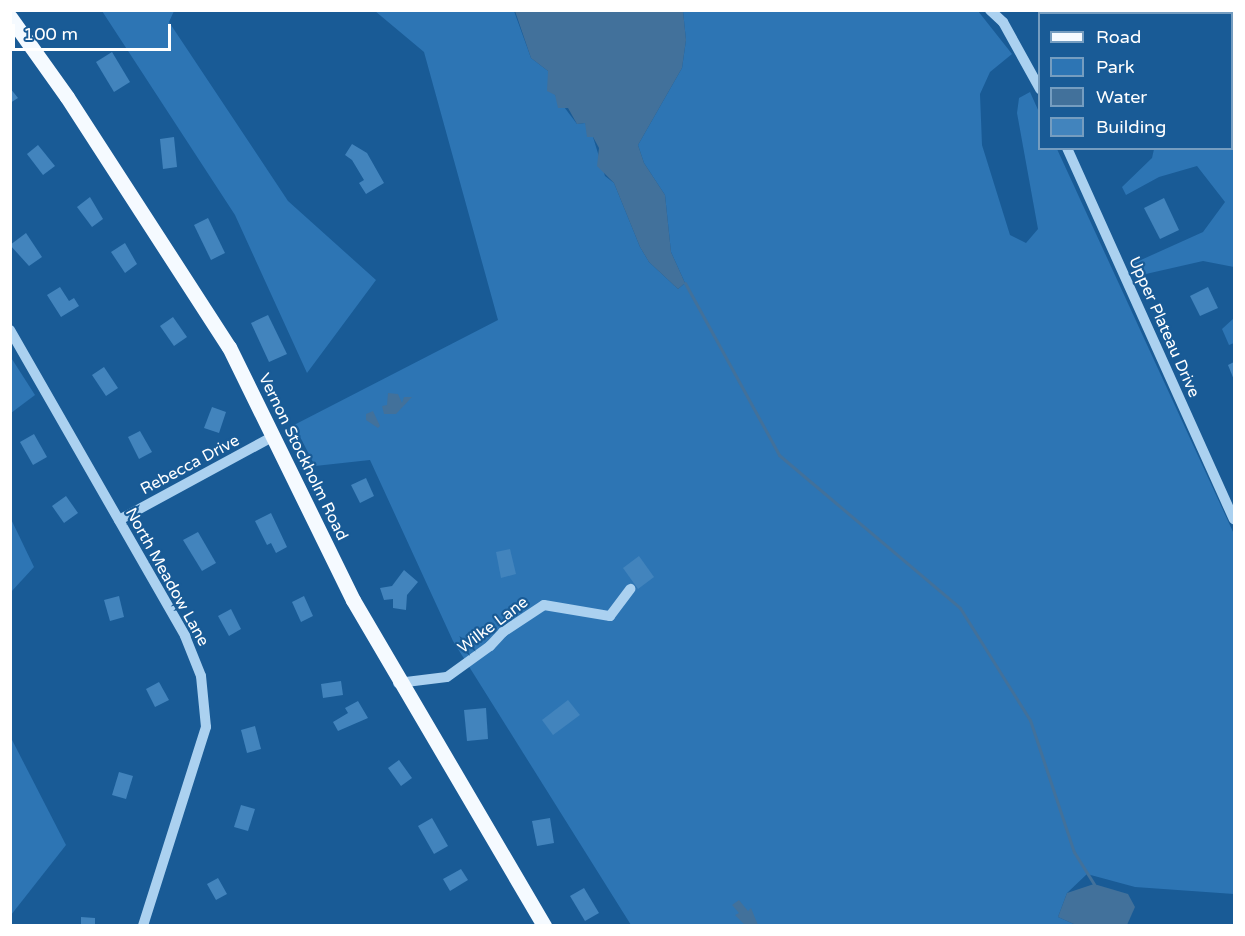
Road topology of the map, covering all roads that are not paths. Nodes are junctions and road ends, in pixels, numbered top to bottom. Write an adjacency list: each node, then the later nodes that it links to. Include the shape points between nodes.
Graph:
1 (990, 10): 3 (street, via 1003,22)
2 (10, 16): 6 (main road, Vernon Stockholm Road, via 202,304)
3 (1038, 84)
4 (1068, 150): 7 (street, Upper Plateau Drive)
5 (10, 330): 8 (street, North Meadow Lane)
6 (274, 436): 8 (street, Rebecca Drive); 10 (main road, Vernon Stockholm Road)
7 (1234, 519)
8 (119, 520): 11 (street, North Meadow Lane, via 184,636 201,676 207,703 206,727)
9 (630, 589): 10 (street, Wilke Lane, via 610,616 544,605 447,677)
10 (398, 683): 12 (main road, Vernon Stockholm Road)
11 (143, 926)
12 (544, 926)

